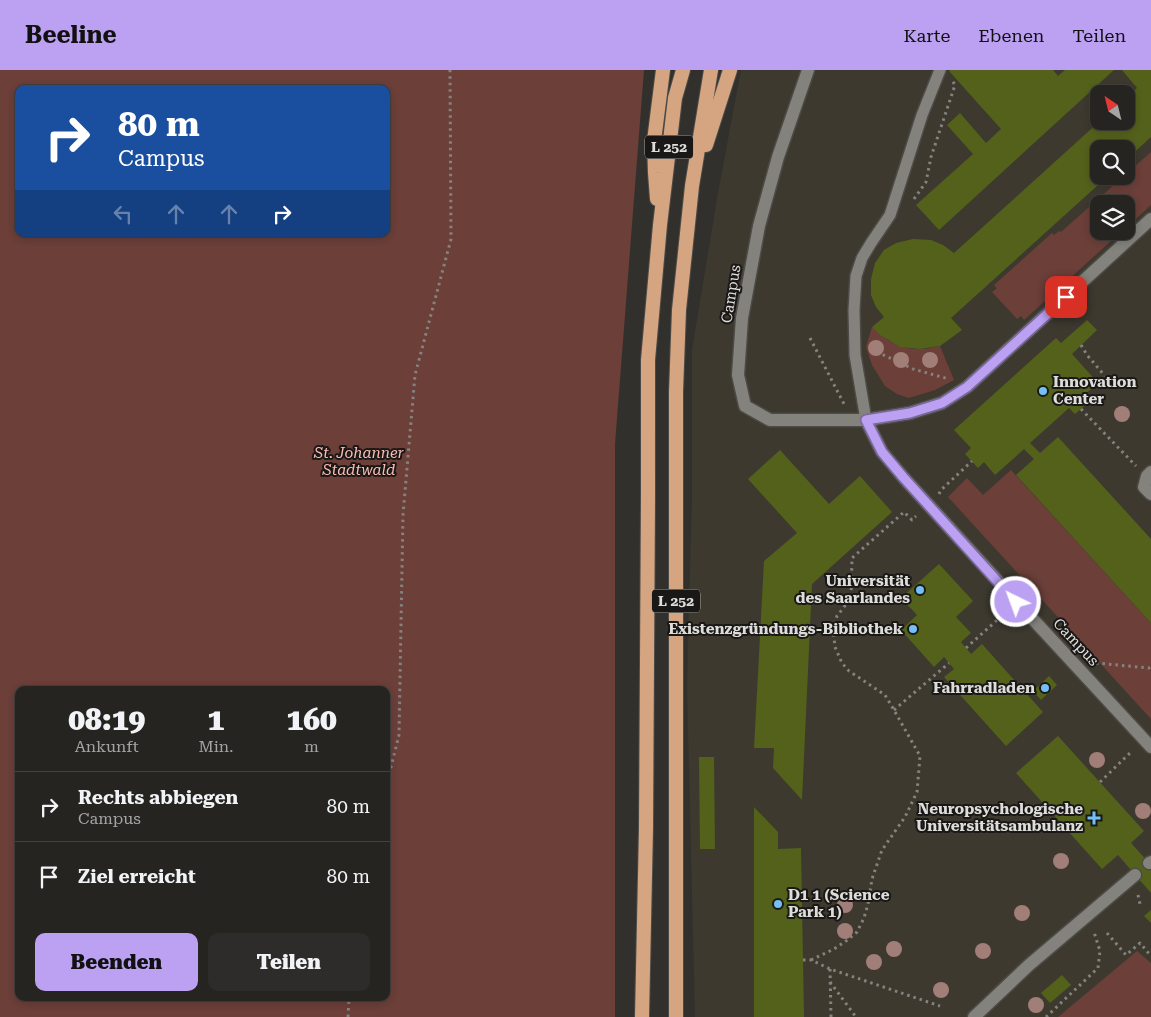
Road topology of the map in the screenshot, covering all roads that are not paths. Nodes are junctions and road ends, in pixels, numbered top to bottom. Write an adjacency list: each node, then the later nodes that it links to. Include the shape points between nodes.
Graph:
1 (663, 70): 9 (highway, via 654,141)
2 (682, 70): 9 (highway, L 252, via 675,98)
3 (711, 70): 7 (highway, L 252)
4 (730, 70): 7 (highway)
5 (808, 70): 10 (street, Campus, via 778,157 759,226 742,318 738,375 745,406 770,420)
6 (940, 70): 10 (lane, via 890,214 870,242 856,276 855,355)
7 (692, 186): 16 (highway, L 252, via 679,310 676,392)
8 (1151, 219): 10 (street, Campus, via 967,387 942,403 910,413)
9 (660, 224): 15 (highway, L 252, via 648,360)
10 (866, 420): 13 (street, Campus, via 882,452 928,506)
11 (1149, 474): 12 (street, via 1144,487)
12 (1151, 494)
13 (1148, 743)
14 (1135, 875): 17 (street, via 1029,965)
15 (642, 1017)
16 (676, 1017)
17 (974, 1017)

